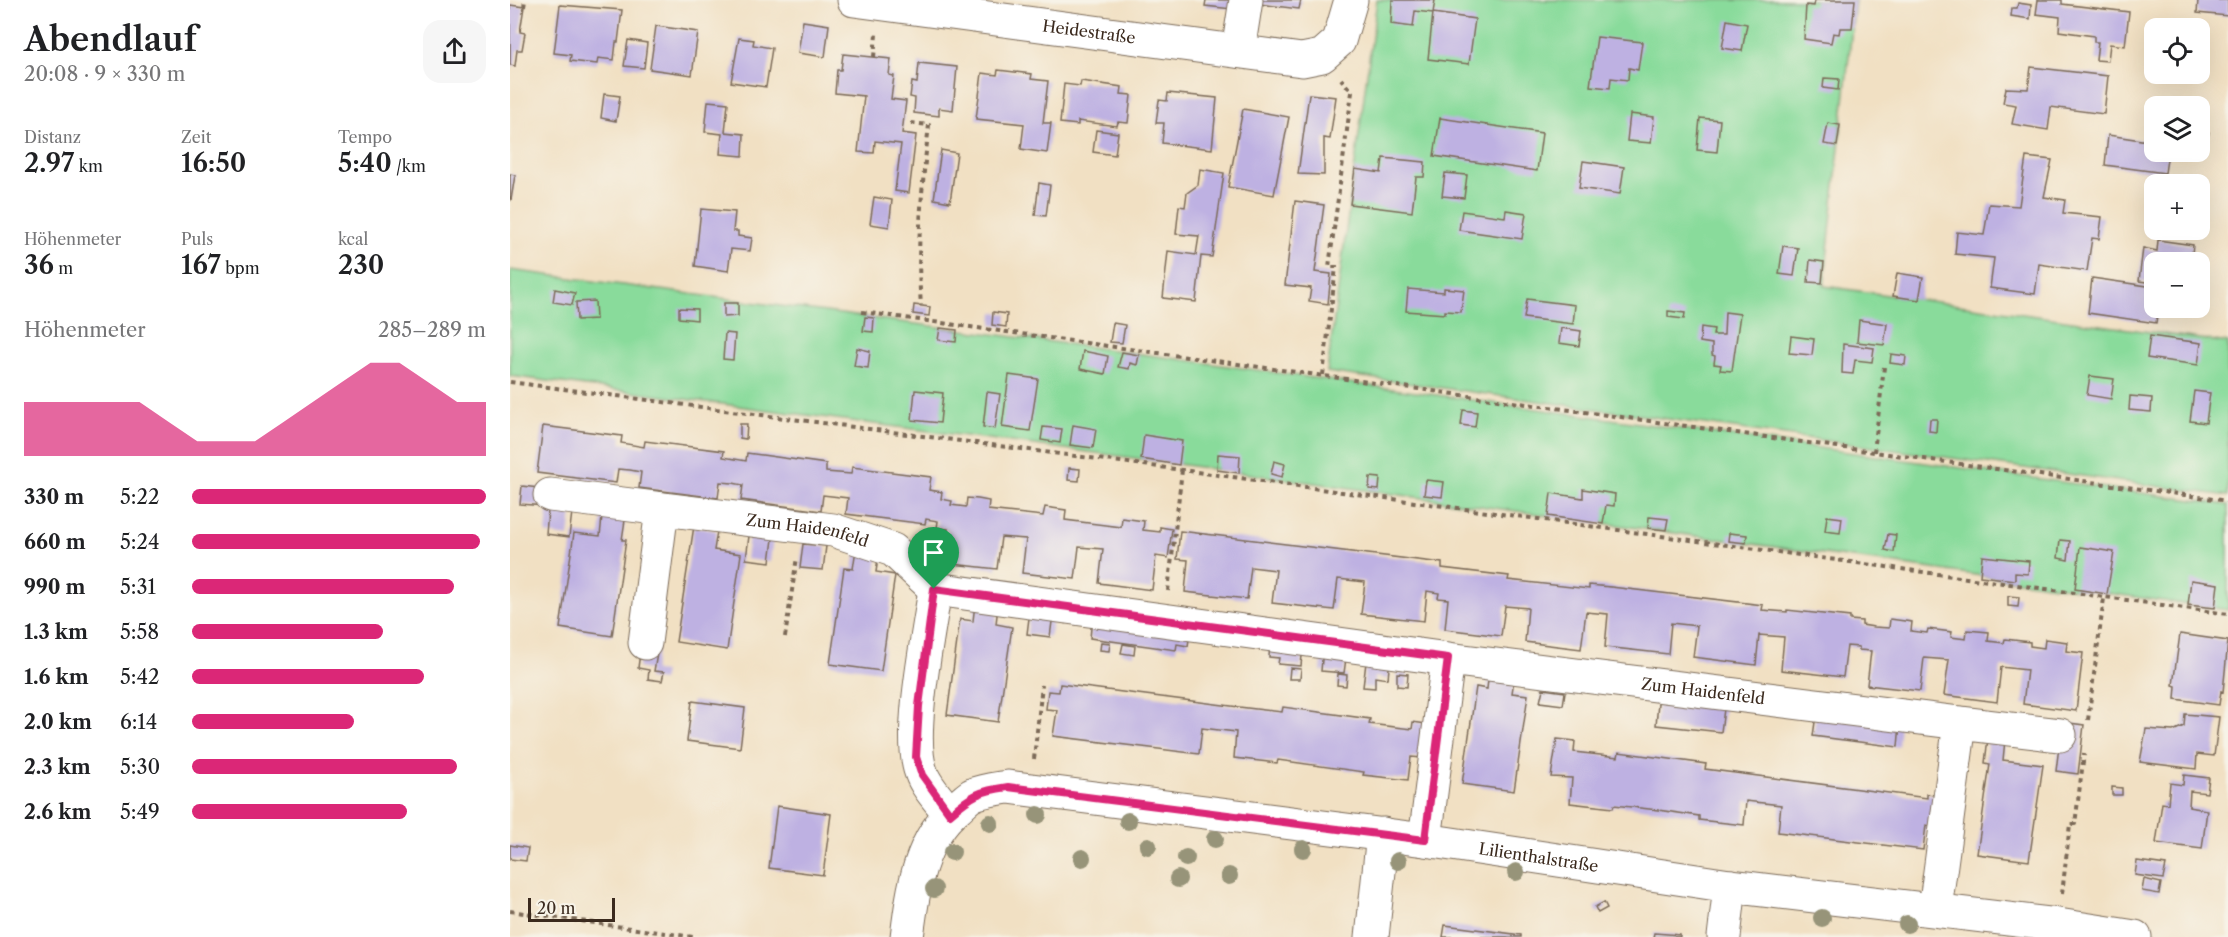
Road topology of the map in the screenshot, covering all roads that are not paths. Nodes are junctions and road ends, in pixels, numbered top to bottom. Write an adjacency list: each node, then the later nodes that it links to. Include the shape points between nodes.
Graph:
1 (854, 0): 4 (street, Heidestraße)
2 (1246, 0): 4 (street)
3 (1351, 0): 4 (street, Heidestraße, via 1339,41 1322,56 1302,60)
4 (1238, 51)
5 (550, 495): 6 (street, Zum Haidenfeld)
6 (662, 509): 7 (street, Zum Haidenfeld, via 833,530 893,550); 8 (street)
7 (934, 589): 9 (street, Zum Haidenfeld); 12 (street, via 916,757 922,775)
8 (645, 643)
9 (1448, 658): 10 (street, Zum Haidenfeld); 14 (street)
10 (1960, 723): 11 (street, Zum Haidenfeld); 16 (street)
11 (2078, 734)
12 (950, 814): 13 (street, Lilienthalstraße, via 971,795 1008,787); 17 (street, Lilienthalstraße, via 931,839 919,866)
13 (1383, 834): 14 (street, Lilienthalstraße); 18 (street)
14 (1425, 840): 15 (street, Lilienthalstraße)
15 (1730, 886): 16 (street, Lilienthalstraße); 19 (street)
16 (1935, 909): 20 (street, Lilienthalstraße)
17 (907, 937)
18 (1372, 937)
19 (1724, 937)
20 (2135, 937)

